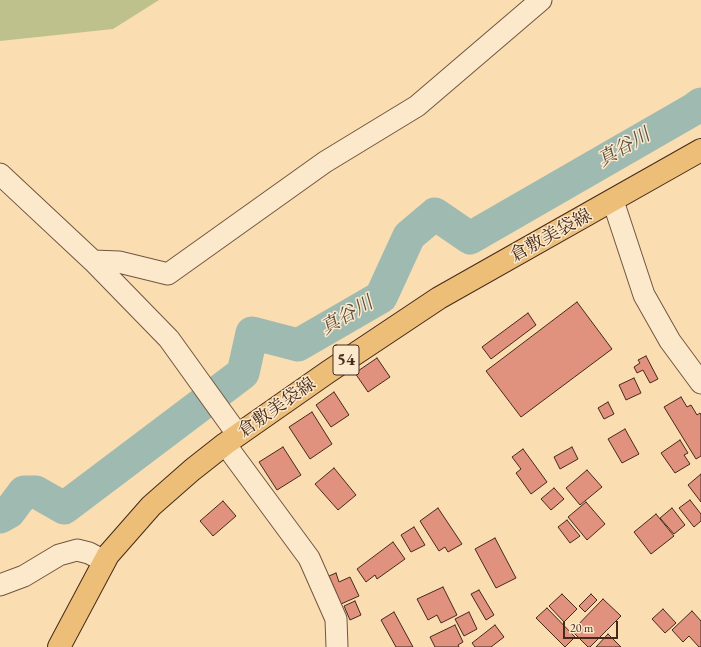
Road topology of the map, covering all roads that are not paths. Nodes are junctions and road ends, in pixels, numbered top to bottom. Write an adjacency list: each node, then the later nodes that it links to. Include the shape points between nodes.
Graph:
1 (541, 0): 5 (street, via 417,106 325,162 168,274 119,262)
2 (701, 150): 4 (main road, 倉敷美袋線 / 54)
3 (0, 174): 5 (street)
4 (613, 201): 6 (street, via 644,295 670,341); 7 (main road, 倉敷美袋線 / 54, via 439,298)
5 (92, 262): 7 (street, via 169,339 225,416)
6 (701, 383)
7 (232, 440): 8 (main road, 倉敷美袋線 / 54, via 192,470 151,506); 11 (street, via 309,558 336,619)
8 (104, 561): 9 (street, via 77,550 59,555 24,576); 10 (main road, 倉敷美袋線 / 54)
9 (0, 585)
10 (59, 647)
11 (337, 647)

